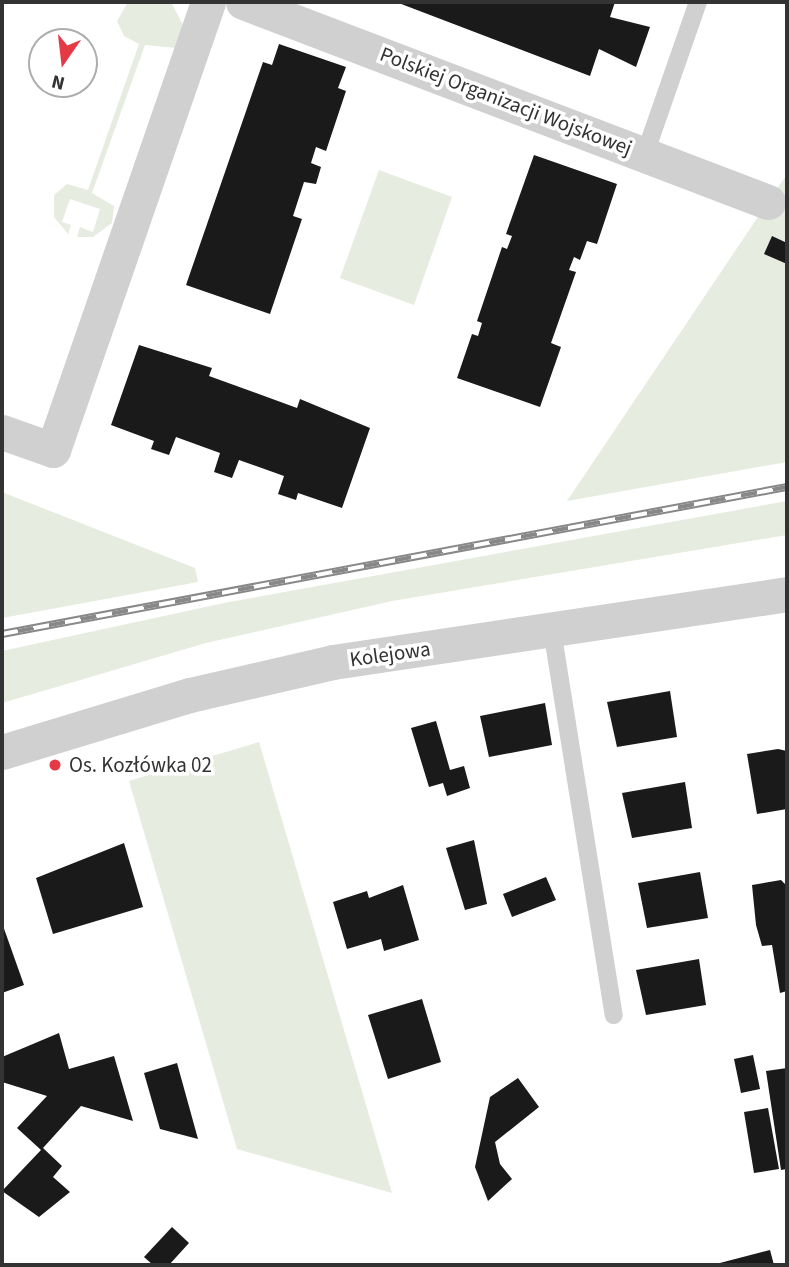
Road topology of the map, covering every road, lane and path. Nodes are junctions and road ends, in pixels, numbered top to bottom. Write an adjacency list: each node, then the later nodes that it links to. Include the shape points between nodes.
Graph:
1 (208, 2): 6 (street, via 53,450)
2 (243, 2): 4 (street, Polskiej Organizacji Wojskowej)
3 (698, 2): 4 (lane)
4 (645, 153): 5 (street, Polskiej Organizacji Wojskowej)
5 (768, 202)
6 (2, 432)
7 (787, 594): 8 (street, Kolejowa)
8 (552, 630): 9 (street, Kolejowa, via 333,662 190,695); 10 (lane)
9 (2, 752)
10 (614, 1015)

